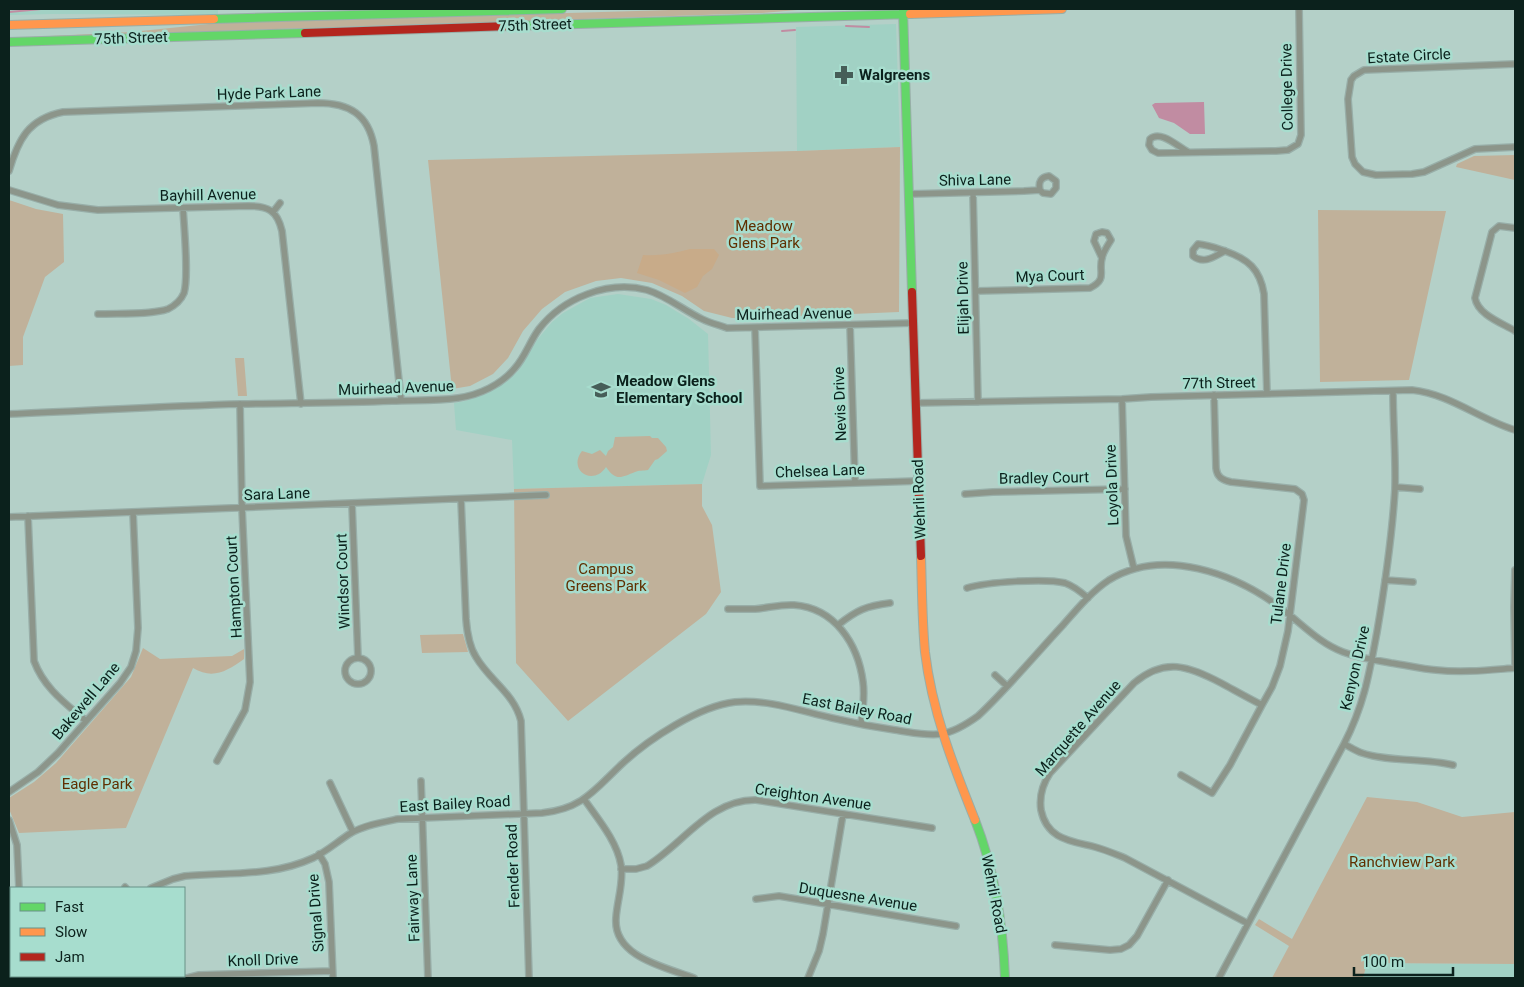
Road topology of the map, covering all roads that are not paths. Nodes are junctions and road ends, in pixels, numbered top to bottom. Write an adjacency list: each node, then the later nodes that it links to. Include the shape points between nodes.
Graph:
1 (562, 9): 5 (main road, 75th Street)
2 (1062, 9): 4 (main road, 75th Street)
3 (1298, 9): 9 (street, College Drive, via 1301,135 1298,144 1288,150)
4 (903, 11): 6 (main road, 75th Street); 14 (main road, Wehrli Road)
5 (9, 25)
6 (9, 42)
7 (1515, 64): 8 (street, Estate Circle, via 1364,70 1351,80 1348,99 1352,157 1368,174 1424,172 1475,149)
8 (1515, 148)
9 (1188, 152): 9 (street, College Drive, via 1158,153 1152,150 1150,139 1161,135)
10 (9, 171): 33 (street, Hyde Park Lane, via 15,150 28,129 44,118 63,112 318,103 354,111 365,122 374,146)
11 (9, 190): 16 (street, Bayhill Avenue, via 42,201 82,208)
12 (1040, 190): 13 (street, Shiva Lane)
13 (973, 193): 14 (street, Shiva Lane); 21 (street, Elijah Drive)
14 (909, 194): 25 (main road, Wehrli Road)
15 (280, 203): 17 (street)
16 (183, 208): 17 (street, Bayhill Avenue, via 260,206); 22 (street, via 186,278 184,294)
17 (273, 212): 37 (street, Bayhill Avenue, via 282,231)
18 (1515, 228): 28 (street, via 1503,225 1492,232 1475,298 1482,311)
19 (1225, 251): 19 (street, via 1198,244 1193,256 1205,260); 30 (street, via 1252,266 1262,284)
20 (1102, 258): 21 (street, Mya Court, via 1102,276 1098,284 1090,288)
21 (976, 291): 34 (street, Elijah Drive)
22 (178, 301): 23 (street); 24 (street, via 159,311)
23 (184, 306)
24 (98, 314)
25 (913, 323): 26 (street, Muirhead Avenue); 35 (main road, Wehrli Road)
26 (850, 325): 27 (street, Muirhead Avenue); 41 (street, Nevis Drive)
27 (755, 328): 33 (street, Muirhead Avenue, via 727,328 712,323 646,290 609,289 588,294 554,314 532,339 515,368 489,389 460,398); 41 (street, Chelsea Lane, via 760,486)
28 (1515, 331)
29 (1392, 391): 30 (street, 77th Street); 39 (street, 77th Street, via 1438,395); 42 (street, Kenyon Drive)
30 (1267, 394): 31 (street, 77th Street)
31 (1214, 395): 32 (street, 77th Street); 61 (street, Tulane Drive, via 1219,477 1231,482 1295,489 1304,498)
32 (1122, 399): 34 (street, 77th Street); 43 (street, Loyola Drive)
33 (401, 400): 37 (street, Muirhead Avenue)
34 (978, 402): 35 (street, 77th Street)
35 (915, 403): 40 (main road, Wehrli Road)
36 (240, 404): 37 (street, Muirhead Avenue); 38 (street, Muirhead Avenue); 49 (street, Hampton Court)
37 (301, 404)
38 (9, 414)
39 (1515, 430)
40 (918, 480): 41 (street, Chelsea Lane); 72 (main road, Wehrli Road, via 925,650)
41 (855, 482)
42 (1395, 487): 44 (street); 55 (street, Kenyon Drive)
43 (1125, 489): 45 (street, Bradley Court); 53 (street, Loyola Drive, via 1127,542)
44 (1420, 489)
45 (965, 494)
46 (546, 495): 47 (street, Sara Lane)
47 (461, 499): 48 (street, Sara Lane); 81 (street, Fender Road, via 467,632 477,659 508,694 520,716)
48 (352, 504): 49 (street, Sara Lane); 63 (street, Windsor Court)
49 (242, 508): 50 (street, Sara Lane); 74 (street, Hampton Court, via 250,692)
50 (133, 512): 51 (street, Sara Lane); 70 (street, Bakewell Lane, via 136,651 124,678)
51 (28, 516): 52 (street, Sara Lane); 70 (street, via 34,661 47,685)
52 (9, 517)
53 (1134, 569): 58 (street, East Bailey Road, via 1109,580); 61 (street, East Bailey Road, via 1174,565 1209,572 1246,587)
54 (1515, 570): 65 (street)
55 (1386, 580): 56 (street); 64 (street, Kenyon Drive)
56 (1413, 582)
57 (967, 588): 58 (street, via 990,583 1051,581 1072,586)
58 (1088, 598): 68 (street, East Bailey Road)
59 (890, 604): 62 (street, via 862,608)
60 (728, 609): 62 (street, via 795,605 816,610)
61 (1290, 615): 64 (street, East Bailey Road, via 1330,646); 69 (street, Tulane Drive, via 1280,666)
62 (838, 625): 71 (street, via 850,640 861,670 864,692)
63 (358, 657): 63 (street, via 350,660 344,671 351,682 359,684 368,680 371,668 366,660)
64 (1372, 659): 66 (street, East Bailey Road, via 1444,671); 73 (street, Kenyon Drive, via 1364,699)
65 (1515, 664)
66 (1515, 668)
67 (995, 676): 68 (street)
68 (1007, 686): 72 (street, East Bailey Road, via 971,722)
69 (1262, 705): 76 (street, Tulane Drive, via 1212,793); 89 (street, Marquette Avenue, via 1196,670 1175,666 1159,668 1134,683 1046,779 1040,801 1047,825 1054,832 1068,841 1108,851)
70 (86, 721): 79 (street, Bakewell Lane, via 38,772)
71 (861, 724): 72 (street, East Bailey Road, via 919,734); 80 (street, East Bailey Road, via 762,702 718,706 700,712 651,741)
72 (942, 734): 105 (main road, Wehrli Road, via 987,855 1000,915)
73 (1344, 744): 75 (street, via 1372,756); 94 (street, Kenyon Drive)
74 (218, 762)
75 (1453, 765)
76 (1181, 775)
77 (421, 781): 83 (street, Fairway Lane)
78 (330, 783): 86 (street)
79 (9, 792)
80 (584, 799): 81 (street, East Bailey Road, via 565,809); 88 (street, via 614,843)
81 (524, 813): 83 (street, East Bailey Road); 102 (street, Fender Road)
82 (843, 814): 85 (street, Creighton Avenue); 88 (street, Creighton Avenue, via 756,800 736,802 718,809 647,866); 93 (street)
83 (422, 817): 86 (street, East Bailey Road, via 384,822); 101 (street, Fairway Lane)
84 (9, 820): 90 (street, via 17,845)
85 (932, 828)
86 (353, 832): 87 (street, East Bailey Road)
87 (320, 854): 91 (street, East Bailey Road, via 273,871 185,876); 97 (street, Signal Drive, via 330,882)
88 (621, 869): 103 (street, via 616,919 622,943 637,956)
89 (1168, 880): 94 (street, Marquette Avenue); 96 (street, via 1137,936 1128,945 1110,950)
90 (19, 887)
91 (153, 887)
92 (756, 899): 93 (street, Duquesne Avenue, via 779,896)
93 (828, 904): 95 (street, Duquesne Avenue); 104 (street, via 819,951)
94 (1247, 923): 106 (street, Kenyon Drive)
95 (956, 926)
96 (1055, 945)
97 (332, 970): 98 (street, Knoll Drive); 100 (street)
98 (265, 975): 99 (street, Knoll Drive, via 199,975)
99 (187, 978)
100 (333, 978)
101 (428, 978)
102 (529, 978)
103 (694, 978)
104 (808, 978)
105 (1005, 978)
106 (1219, 978)

